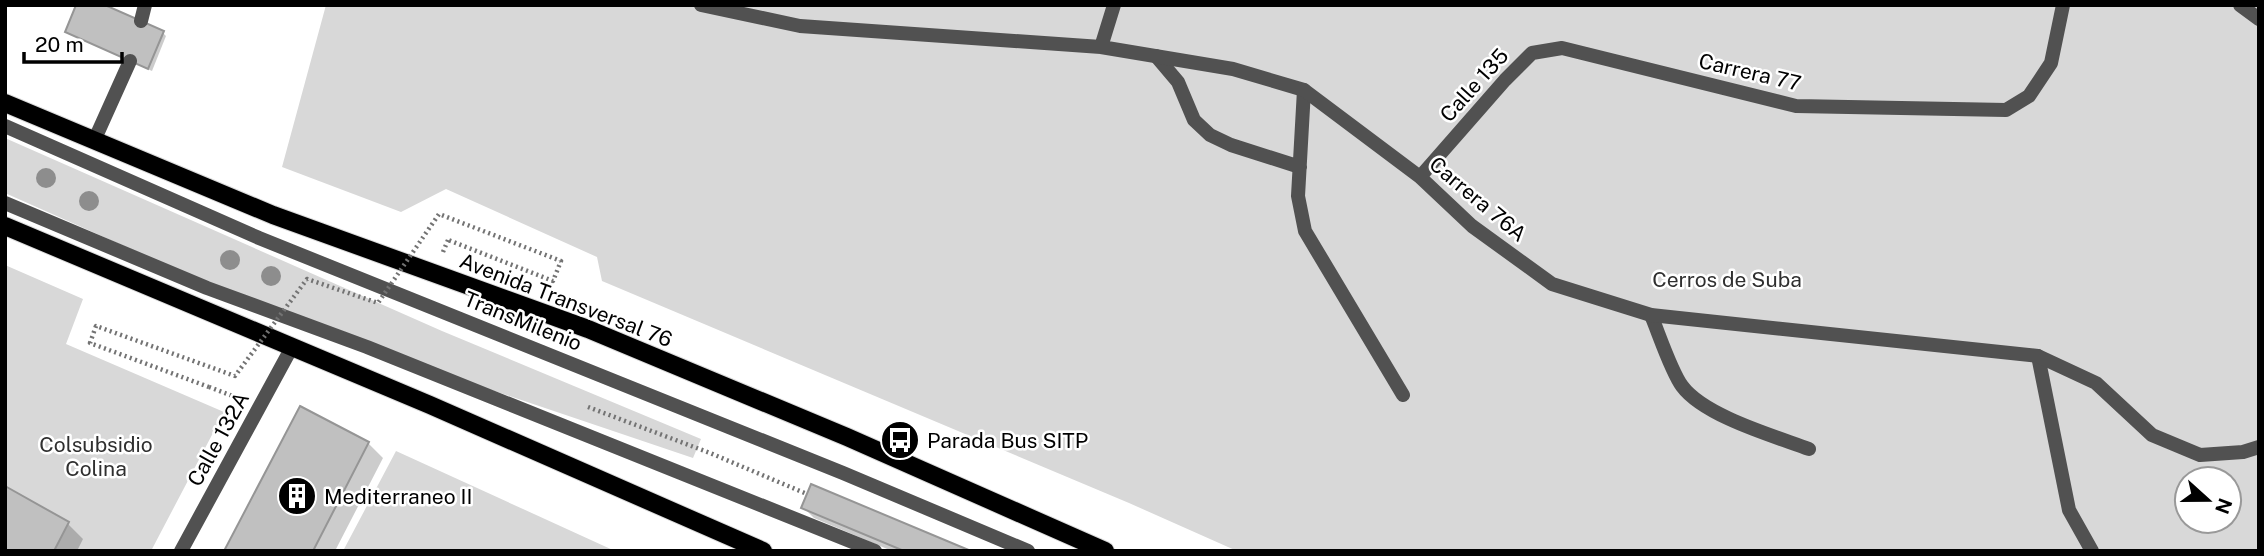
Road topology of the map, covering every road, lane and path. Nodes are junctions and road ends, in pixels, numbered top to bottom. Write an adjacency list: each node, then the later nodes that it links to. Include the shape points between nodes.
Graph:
1 (145, 5): 7 (street)
2 (701, 5): 8 (street, Carrera 76A, via 800,26)
3 (1114, 5): 8 (street)
4 (2063, 5): 9 (street, Carrera 77, via 2051,63 2029,96 2006,110 1796,106 1562,48)
5 (2240, 5): 6 (street)
6 (2259, 19)
7 (141, 21)
8 (1101, 47): 10 (street, Carrera 76A)
9 (1532, 53): 17 (street, Calle 135)
10 (1156, 57): 12 (street, Carrera 76A, via 1233,69); 16 (street, via 1178,82 1194,120 1210,135)
11 (130, 61): 15 (street)
12 (1304, 90): 16 (street); 17 (street, Carrera 76A)
13 (5, 103): 15 (main road, Avenida Transversal 76)
14 (5, 126): 33 (street, TransMilenio, via 259,238)
15 (94, 142): 34 (main road, Avenida Transversal 76, via 273,215 588,330)
16 (1300, 167): 24 (street, via 1298,196 1305,231)
17 (1420, 177): 21 (street, Carrera 76A, via 1472,226 1552,284)
18 (5, 203): 32 (street, via 207,288 368,347)
19 (5, 226): 22 (main road)
20 (448, 240): 25 (path, bridge, via 552,281 561,261 439,214 378,303 307,279 235,376 96,326 90,342)
21 (1650, 315): 23 (street, Carrera 76A); 27 (street, via 1682,386 1735,421)
22 (292, 348): 25 (street, Calle 132A); 31 (main road)
23 (2038, 356): 26 (street, Carrera 76A, via 2096,383 2152,435 2200,456); 35 (street, via 2069,510)
24 (1403, 395)
25 (260, 407): 30 (street, Calle 132A)
26 (2259, 447)
27 (1809, 449)
28 (710, 453): 29 (path)
29 (807, 494)
30 (181, 551)
31 (763, 551)
32 (875, 551)
33 (1028, 551)
34 (1105, 551)
35 (2092, 551)

